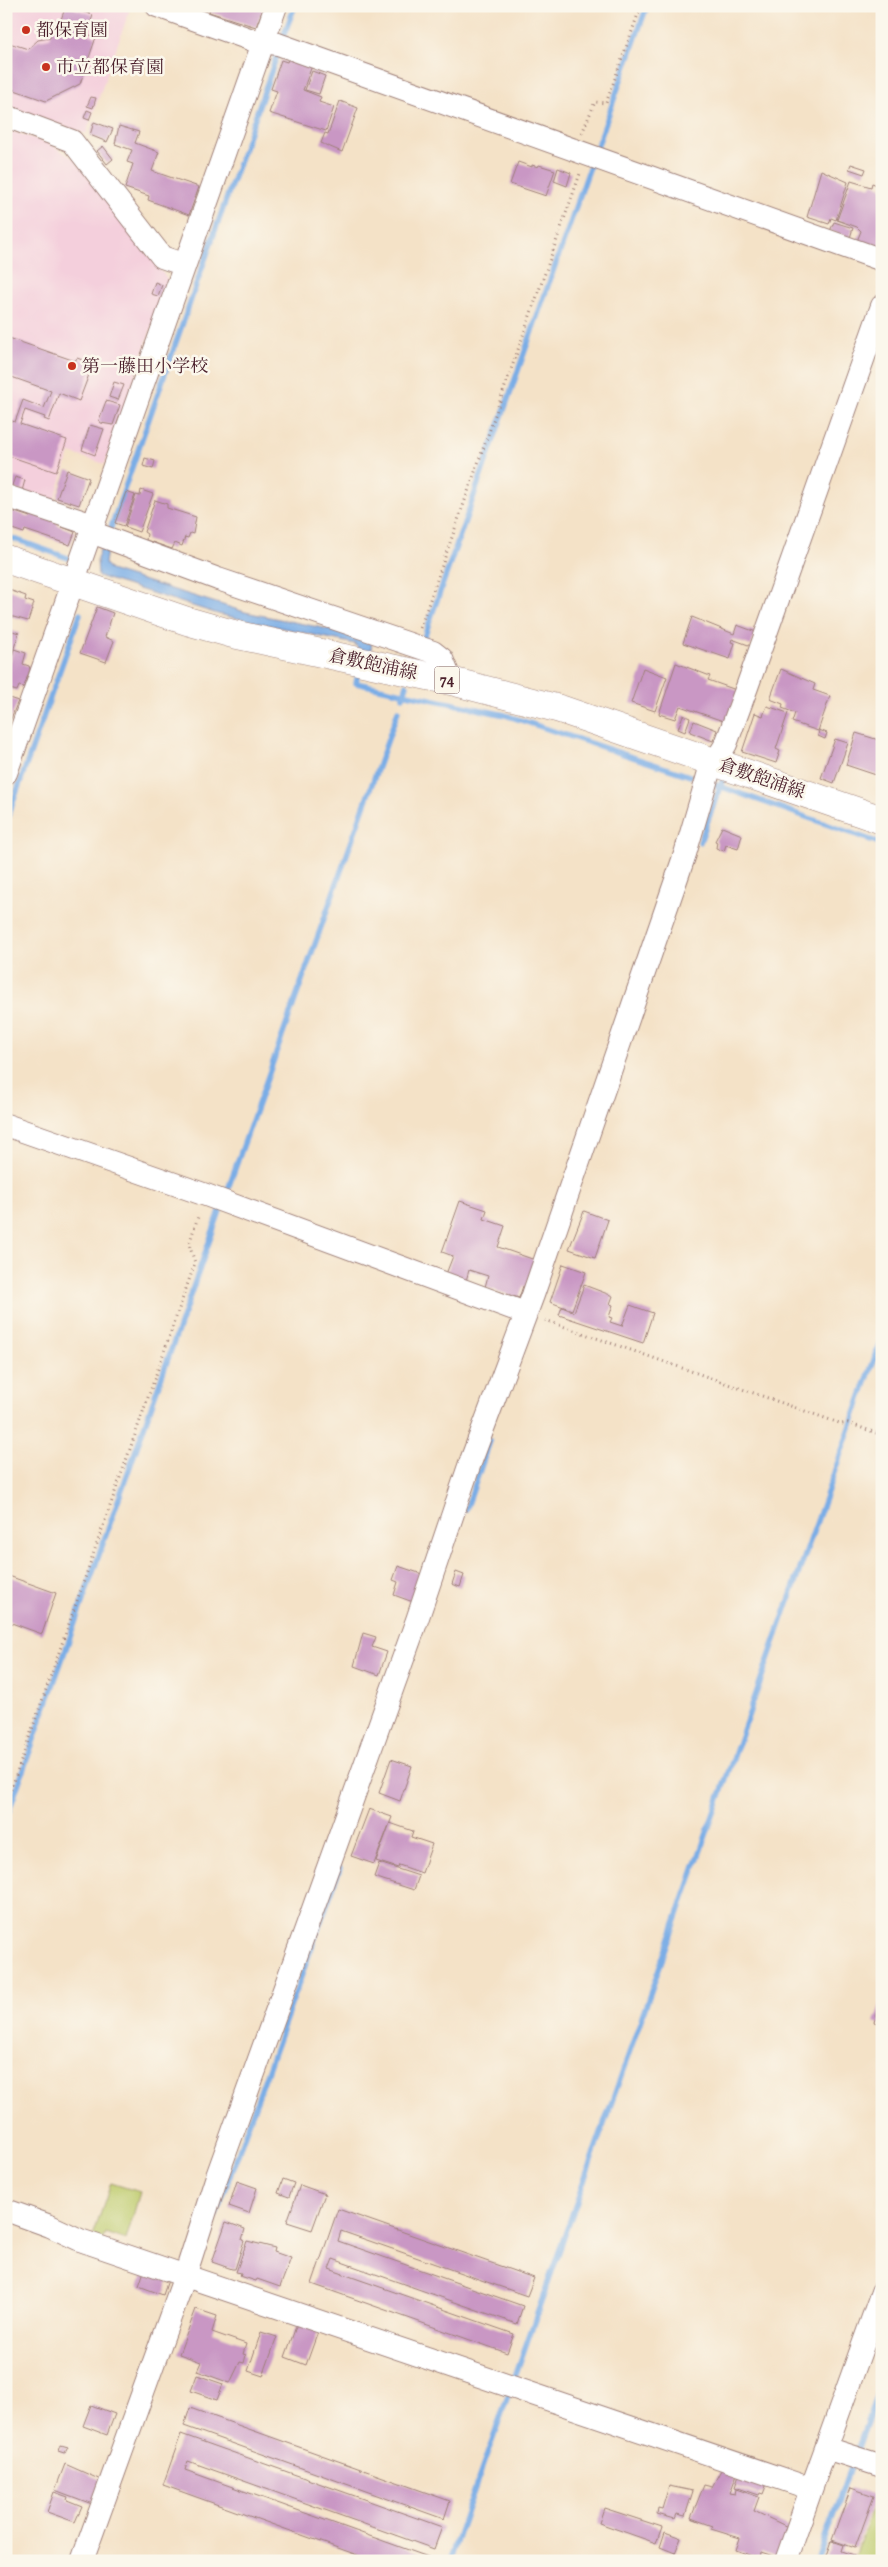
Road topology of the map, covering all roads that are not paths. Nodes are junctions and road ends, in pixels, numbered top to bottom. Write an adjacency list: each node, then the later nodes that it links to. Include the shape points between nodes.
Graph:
1 (157, 6): 3 (street, via 255,42)
2 (276, 6): 3 (street)
3 (264, 41): 5 (street); 6 (street)
4 (6, 116): 6 (street, via 72,141 162,257)
5 (882, 260)
6 (185, 265): 9 (street)
7 (882, 306): 13 (street, via 747,687)
8 (6, 496): 9 (street)
9 (100, 533): 11 (street); 12 (street, via 246,589 433,652 442,659)
10 (6, 559): 11 (main road, 倉敷飽浦線 / 74)
11 (74, 583): 12 (main road, 倉敷飽浦線 / 74, via 233,634); 14 (street)
12 (451, 681): 13 (main road, 倉敷飽浦線 / 74, via 560,709)
13 (716, 762): 15 (main road, 倉敷飽浦線 / 74); 17 (street, via 709,772 685,854)
14 (6, 773)
15 (882, 820)
16 (6, 1125): 17 (street)
17 (531, 1315): 19 (street, via 217,2176)
18 (6, 2210): 19 (street)
19 (190, 2278): 23 (street, via 800,2485 806,2486); 24 (street)
20 (882, 2292): 21 (street)
21 (844, 2454): 22 (street); 23 (street)
22 (882, 2466)
23 (814, 2481): 25 (street)
24 (82, 2561)
25 (786, 2561)

